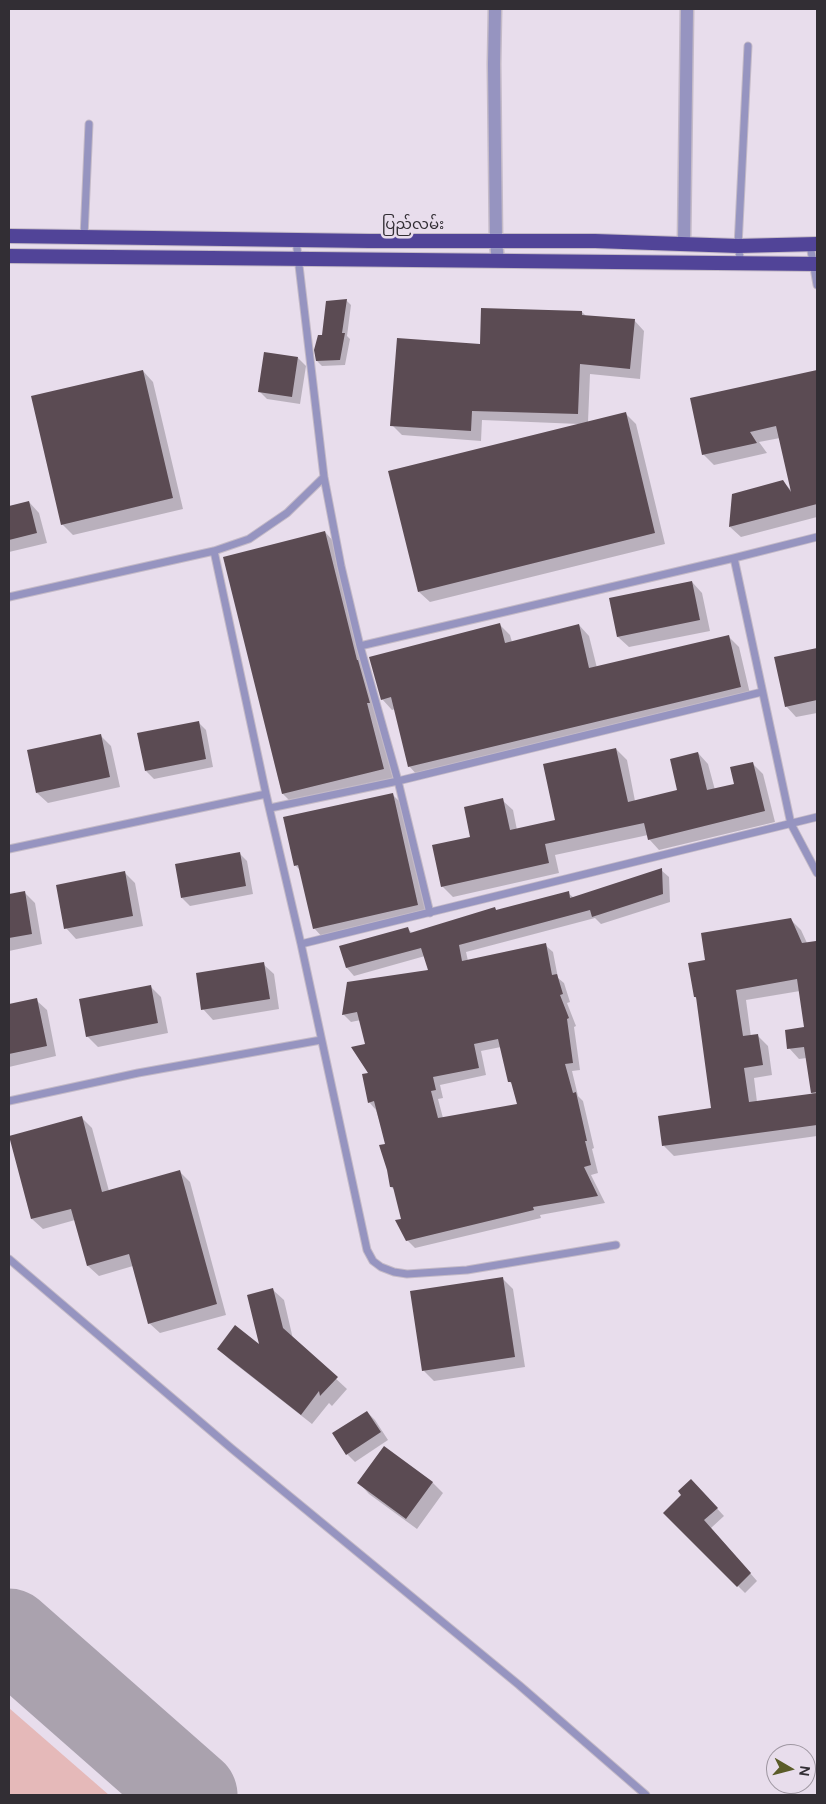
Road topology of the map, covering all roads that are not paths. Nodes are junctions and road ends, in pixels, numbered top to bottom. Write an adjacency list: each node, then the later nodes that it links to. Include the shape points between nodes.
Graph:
1 (495, 9): 9 (street)
2 (687, 9): 10 (street)
3 (748, 46): 12 (lane)
4 (89, 124): 6 (lane)
5 (9, 236): 6 (highway, ပြည်လမ်း)
6 (84, 237): 7 (highway, ပြည်လမ်း)
7 (296, 240): 8 (highway, ပြည်လမ်း); 14 (lane)
8 (369, 241): 9 (highway, ပြည်လမ်း); 15 (highway)
9 (496, 242): 10 (highway, ပြည်လမ်း); 16 (street)
10 (684, 244): 12 (highway, ပြည်လမ်း)
11 (814, 245): 12 (highway, ပြည်လမ်း); 18 (lane)
12 (738, 246): 17 (lane)
13 (9, 256): 14 (highway)
14 (297, 260): 15 (highway); 20 (lane)
15 (370, 260): 16 (highway)
16 (498, 261): 17 (highway)
17 (741, 263): 18 (highway)
18 (815, 264): 19 (lane)
19 (817, 285)
20 (324, 477): 22 (lane, via 287,513 249,539); 25 (lane)
21 (817, 537): 23 (lane)
22 (214, 551): 24 (lane); 28 (lane)
23 (734, 558): 25 (lane); 26 (lane)
24 (9, 597)
25 (360, 646): 27 (lane)
26 (762, 692): 27 (lane); 31 (lane)
27 (398, 781): 29 (lane); 34 (lane)
28 (266, 794): 29 (lane); 32 (lane)
29 (270, 808): 35 (lane)
30 (817, 817): 31 (lane)
31 (791, 824): 33 (lane); 34 (lane)
32 (9, 849)
33 (817, 873)
34 (430, 914): 35 (lane)
35 (301, 944): 36 (lane)
36 (321, 1040): 37 (lane, via 138,1073); 38 (lane, via 368,1250 373,1261 381,1267 407,1274 467,1270)
37 (9, 1101)
38 (616, 1245)
39 (9, 1259): 40 (lane)
40 (646, 1795)

